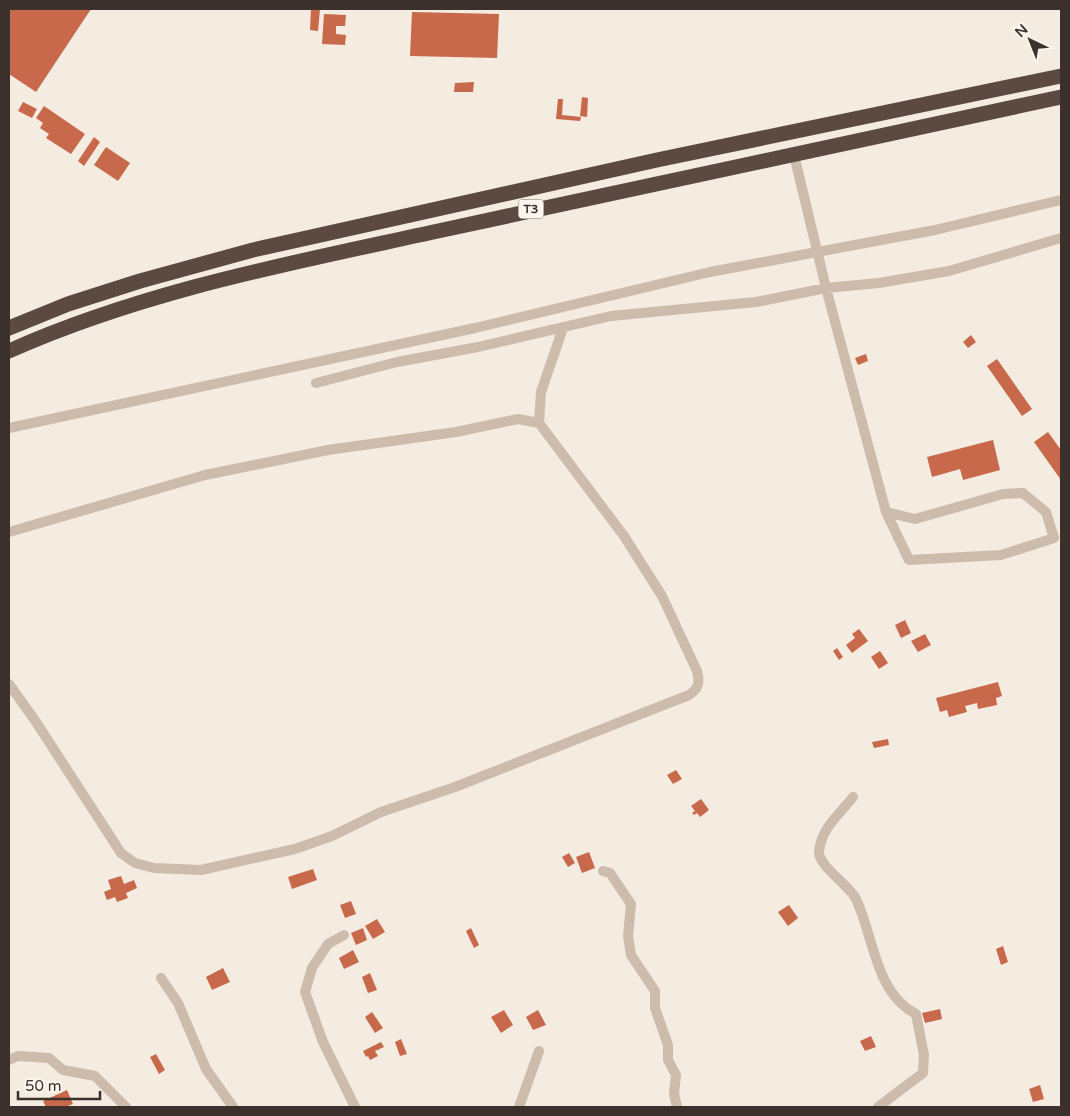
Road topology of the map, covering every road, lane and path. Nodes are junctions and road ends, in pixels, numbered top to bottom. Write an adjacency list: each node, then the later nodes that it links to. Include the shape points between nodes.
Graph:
1 (1061, 76): 8 (highway, T3, via 676,156 253,250 68,304)
2 (1061, 97): 3 (highway, T3)
3 (794, 155): 6 (street); 10 (highway, T3, via 246,272 119,309)
4 (1061, 200): 6 (street)
5 (1061, 238): 7 (street, via 949,270 879,283)
6 (819, 253): 7 (street); 13 (street, via 710,272 475,328)
7 (826, 288): 9 (street, via 756,302 611,316); 14 (street)
8 (9, 328)
9 (563, 328): 11 (street, via 397,362); 12 (street, via 541,392)
10 (9, 351)
11 (316, 383)
12 (539, 423): 15 (street, via 518,420 328,450 215,473); 16 (street, via 624,536 662,596 700,682 698,689 689,695 455,787 381,812 314,842 201,870 154,868 134,863 121,853)
13 (9, 428)
14 (886, 512): 14 (street, via 909,560 1001,555 1054,538 1046,512 1023,493 1003,494 915,519)
15 (9, 532)
16 (9, 684)
17 (853, 797): 28 (street, via 828,823 819,852 822,860 855,897 886,984 904,1008 916,1014 924,1055 923,1073)
18 (603, 871): 27 (street, via 610,874 631,904 628,936 631,955 655,991 655,1008 668,1045 668,1060 676,1075 674,1094)
19 (344, 935): 25 (street, via 328,944 312,968 305,992 323,1042)
20 (161, 978): 24 (street, via 185,1017 206,1069)
21 (539, 1051): 26 (street)
22 (9, 1060): 23 (street, via 18,1056 49,1058 63,1070 96,1076)
23 (126, 1107)
24 (233, 1107)
25 (355, 1107)
26 (519, 1107)
27 (677, 1107)
28 (878, 1107)

